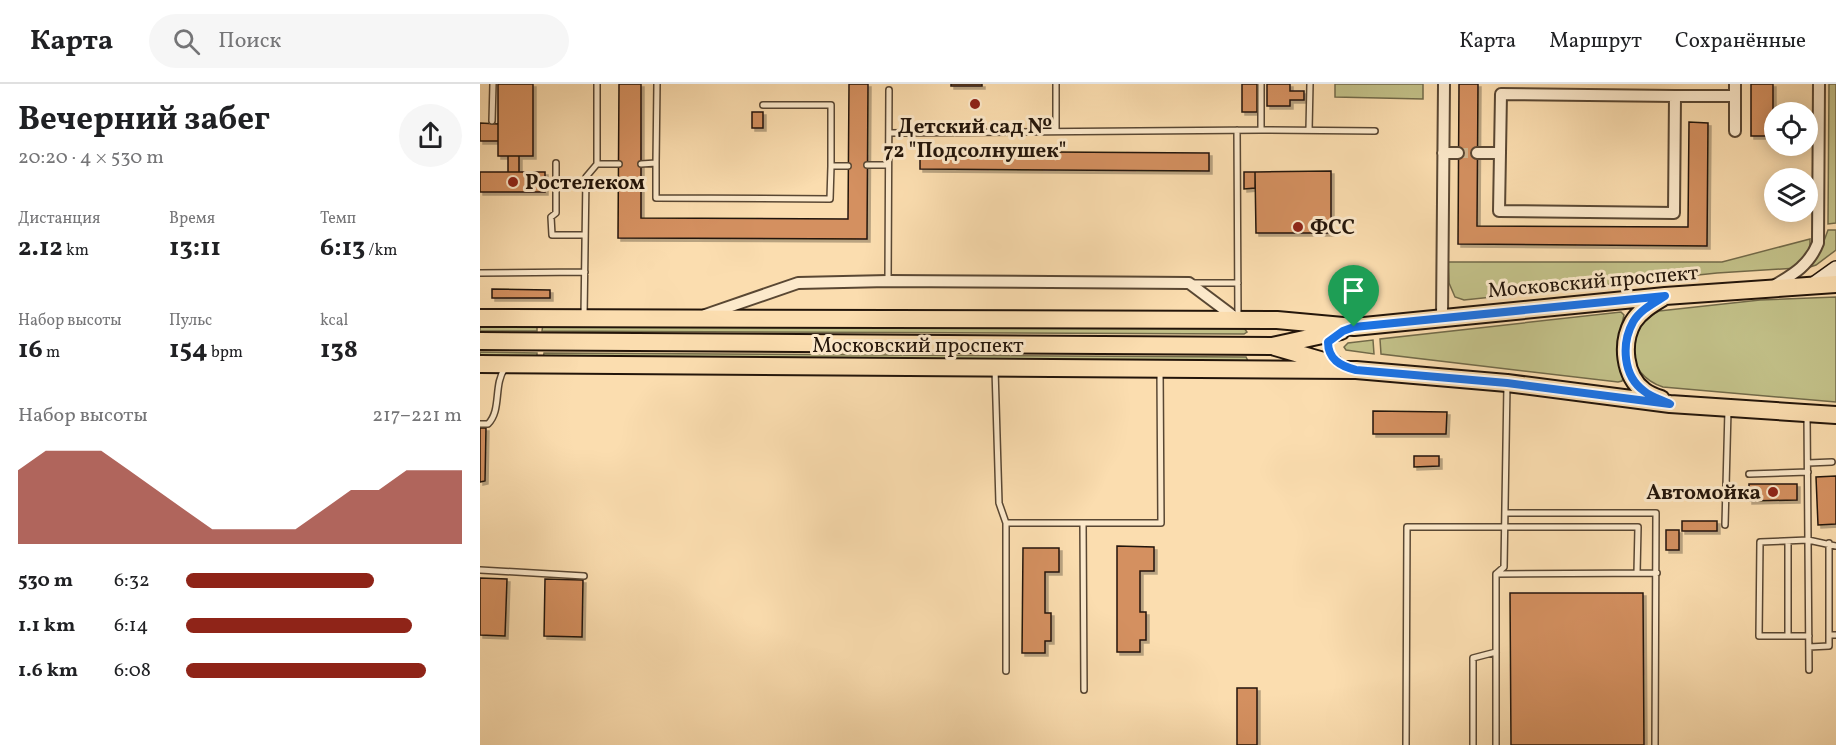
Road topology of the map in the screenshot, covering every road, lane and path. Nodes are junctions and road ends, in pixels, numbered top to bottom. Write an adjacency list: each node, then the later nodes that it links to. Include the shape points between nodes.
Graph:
1 (492, 84): 15 (lane)
2 (597, 84): 29 (lane)
3 (657, 84): 28 (lane)
4 (1056, 84): 16 (lane)
5 (1261, 84): 18 (lane)
6 (1310, 84): 19 (lane)
7 (1443, 84): 23 (street)
8 (1735, 84): 13 (street)
9 (1819, 84): 45 (street, via 1818,243 1802,268)
10 (889, 90): 22 (lane)
11 (1591, 90): 12 (street); 26 (street, via 1501,94)
12 (1675, 96): 13 (street); 26 (street, via 1674,213 1499,211)
13 (1735, 96): 21 (street)
14 (763, 105): 35 (lane, via 831,105)
15 (492, 121)
16 (1056, 130): 17 (lane); 22 (lane)
17 (1237, 130): 18 (lane); 41 (lane)
18 (1261, 130): 19 (lane)
19 (1309, 130): 20 (lane)
20 (1375, 130)
21 (1735, 131)
22 (889, 133): 34 (lane)
23 (1443, 153): 24 (street); 50 (street)
24 (1458, 153)
25 (1477, 153): 26 (street)
26 (1500, 153)
27 (556, 163): 36 (lane, via 552,235)
28 (656, 163): 31 (lane); 35 (lane, via 656,198 830,199)
29 (597, 164): 30 (lane); 36 (lane, via 586,177)
30 (619, 164)
31 (641, 164)
32 (848, 165): 35 (lane)
33 (867, 165): 34 (lane)
34 (888, 165): 40 (lane)
35 (831, 166)
36 (585, 235): 38 (lane)
37 (1836, 269): 43 (main road)
38 (585, 272): 39 (lane); 47 (lane)
39 (480, 273)
40 (888, 281): 42 (street); 48 (street, via 798,283)
41 (1238, 283): 42 (lane); 51 (lane)
42 (1189, 284): 51 (street)
43 (1815, 284): 44 (main road, Московский проспект); 45 (main road, Московский проспект)
44 (1836, 284)
45 (1772, 287): 46 (main road, Московский проспект)
46 (1665, 296): 50 (main road, Московский проспект); 61 (main road, via 1634,321 1626,350 1632,378 1644,391)
47 (584, 317): 48 (main road, Московский проспект); 49 (main road, Московский проспект)
48 (699, 317): 51 (main road, Московский проспект)
49 (480, 318)
50 (1442, 318): 52 (main road, Московский проспект)
51 (1238, 320): 52 (main road, Московский проспект, via 1277,320)
52 (1349, 329): 54 (main road, Московский проспект); 59 (main road, via 1328,342 1328,351)
53 (480, 341): 54 (main road, Московский проспект)
54 (1272, 346): 59 (main road, Московский проспект)
55 (480, 364): 56 (main road, Московский проспект)
56 (508, 364): 57 (main road, Московский проспект); 65 (lane, via 498,382 492,419 488,424)
57 (995, 368): 58 (main road, Московский проспект); 72 (lane, via 999,503)
58 (1160, 369): 59 (main road, Московский проспект); 71 (lane, via 1161,523)
59 (1351, 369): 60 (main road, Московский проспект)
60 (1507, 383): 61 (main road, Московский проспект); 70 (lane)
61 (1670, 404): 62 (main road, Московский проспект)
62 (1728, 408): 63 (main road, Московский проспект); 73 (lane)
63 (1807, 414): 64 (main road, Московский проспект); 67 (lane)
64 (1836, 415)
65 (480, 424)
66 (1832, 462): 67 (lane)
67 (1808, 463): 68 (lane)
68 (1808, 472): 69 (lane); 75 (lane)
69 (1749, 474)
70 (1504, 513): 74 (lane); 81 (lane, via 1656,513)
71 (1083, 523): 72 (lane); 91 (lane)
72 (1006, 524): 89 (lane)
73 (1725, 525)
74 (1504, 527): 80 (lane, via 1638,527); 82 (lane, via 1504,567); 92 (lane, via 1407,527)
75 (1808, 540): 76 (lane); 77 (lane); 86 (lane)
76 (1788, 541): 85 (lane); 85 (lane, via 1760,542 1760,636)
77 (1828, 543): 78 (lane); 84 (lane)
78 (1836, 546)
79 (480, 570): 83 (lane)
80 (1637, 573): 81 (lane); 82 (lane)
81 (1657, 573): 95 (lane)
82 (1496, 574): 88 (lane)
83 (584, 576)
84 (1833, 635): 87 (lane, via 1829,646)
85 (1788, 636): 86 (lane)
86 (1809, 636): 87 (lane)
87 (1809, 646): 90 (lane)
88 (1496, 652): 93 (lane, via 1473,658); 94 (lane)
89 (1006, 670)
90 (1809, 670)
91 (1084, 690)
92 (1406, 745)
93 (1473, 745)
94 (1496, 745)
95 (1655, 745)

